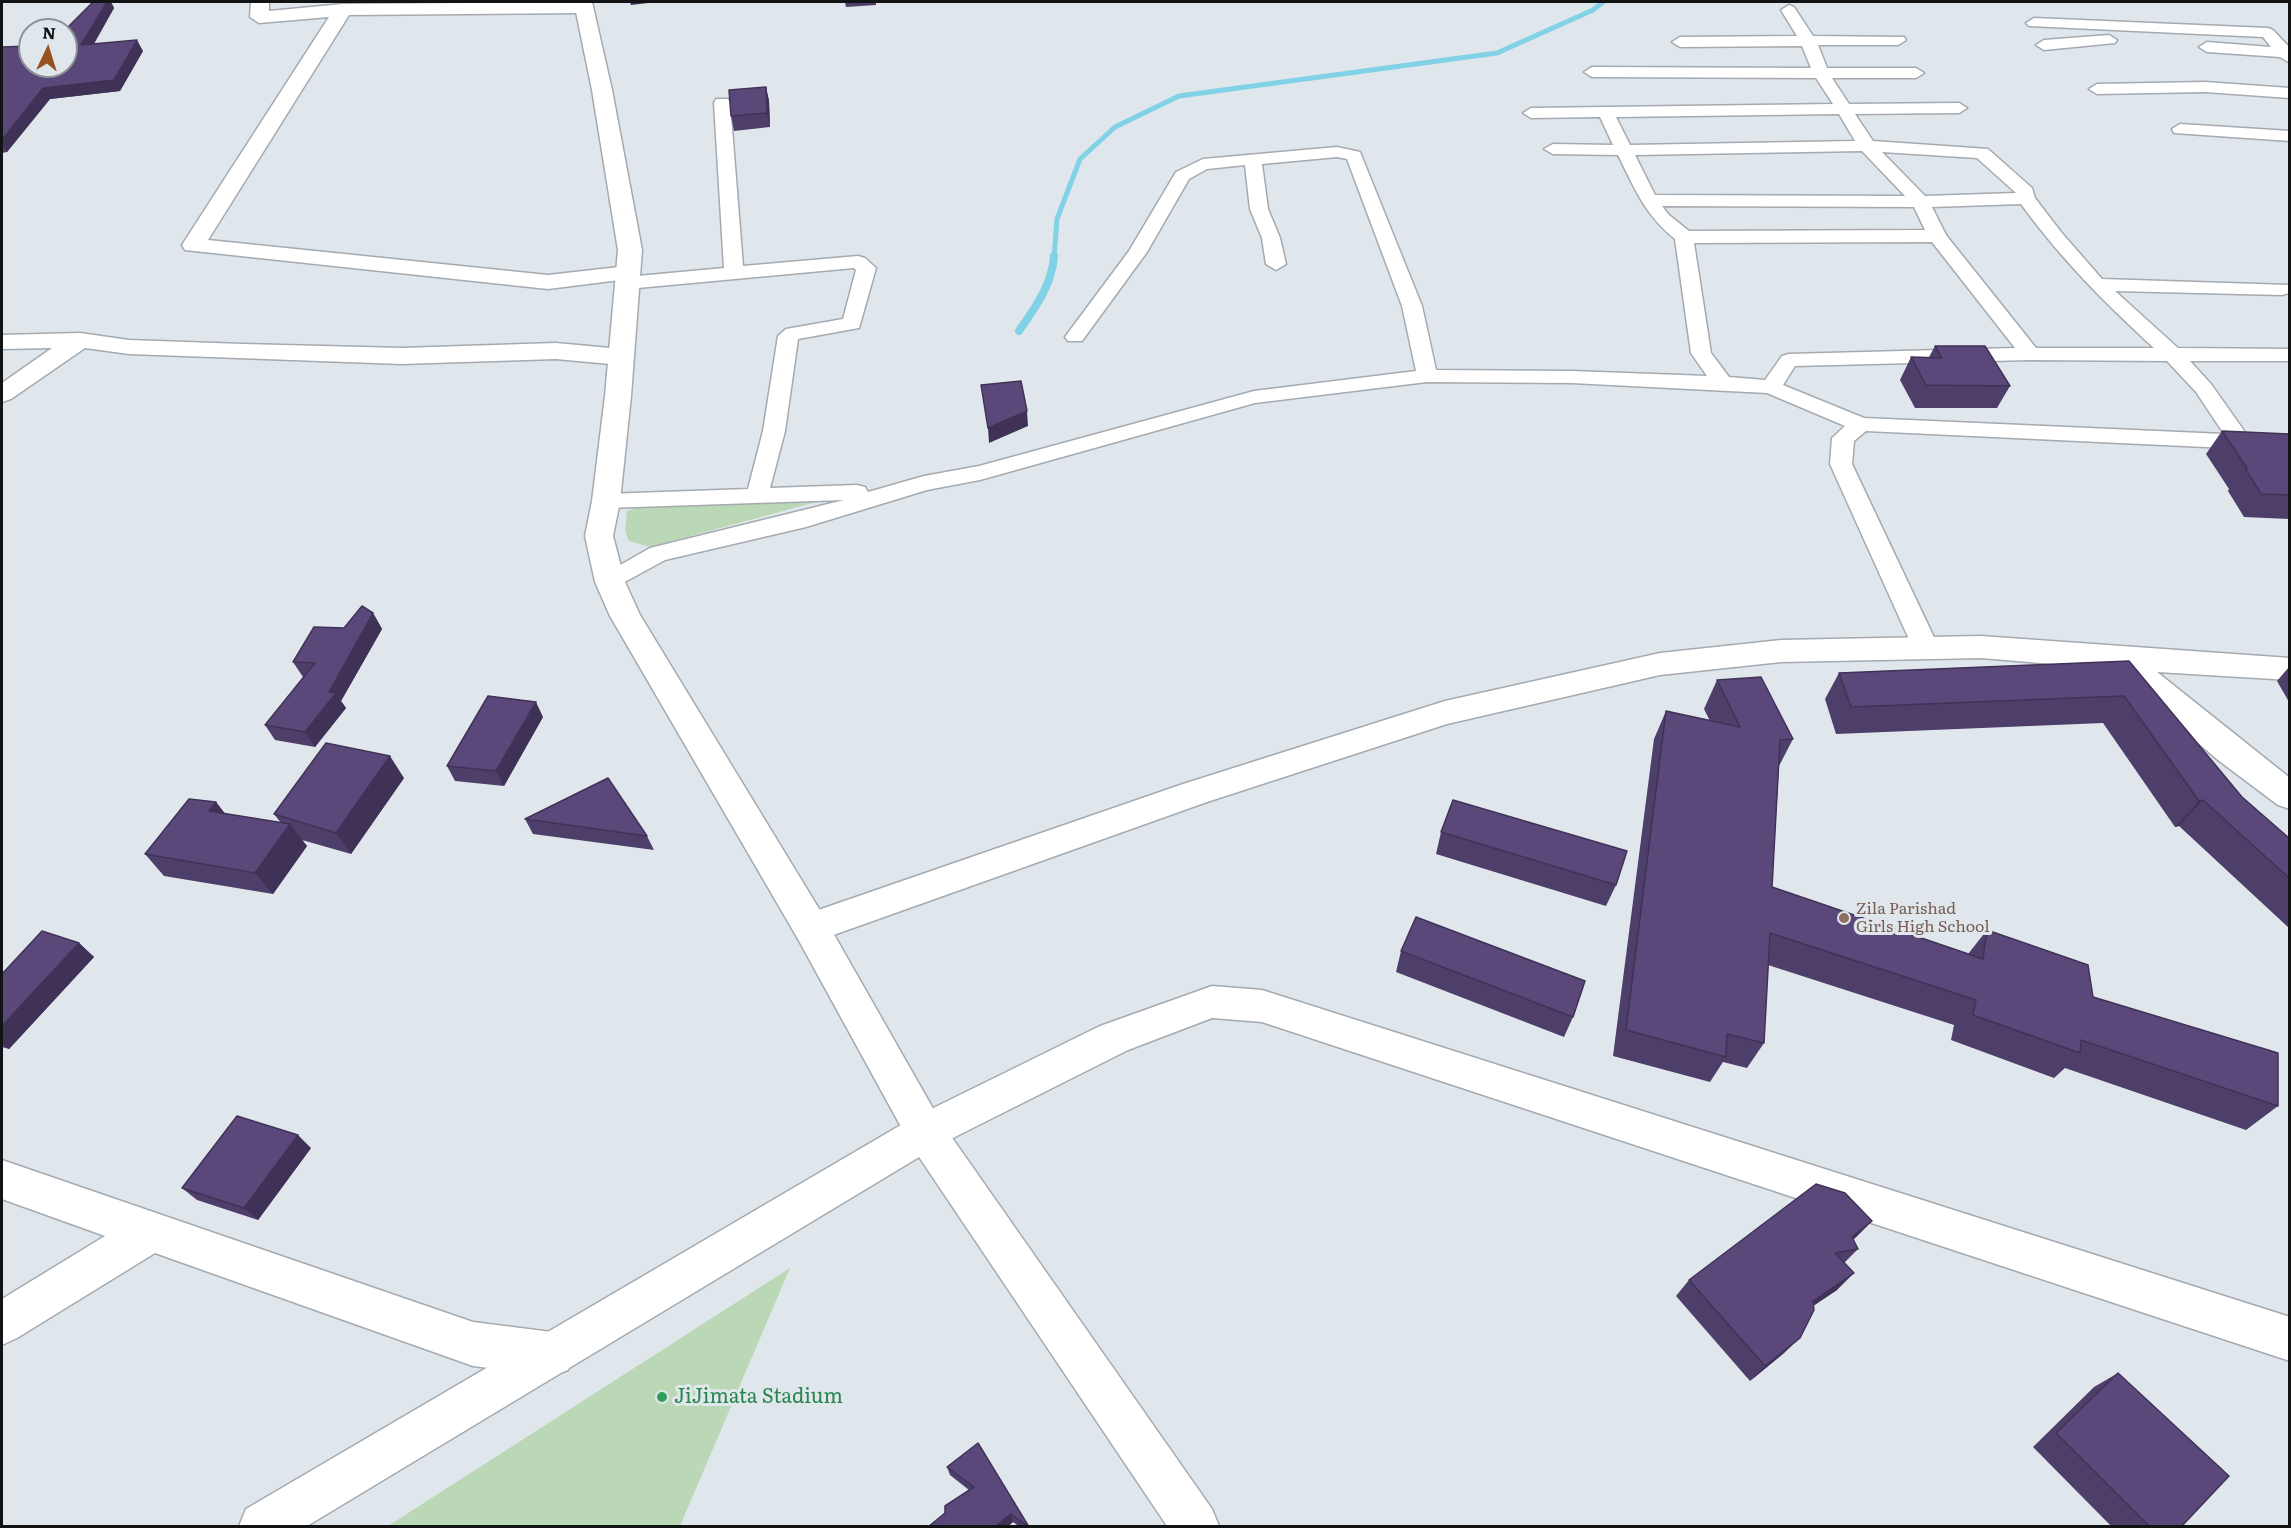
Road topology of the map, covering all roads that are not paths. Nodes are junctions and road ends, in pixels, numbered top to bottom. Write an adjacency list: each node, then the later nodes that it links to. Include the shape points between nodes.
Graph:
1 (260, 2): 3 (main road, via 259,16)
2 (583, 4): 3 (main road); 36 (main road, via 630,250)
3 (343, 10): 36 (main road, via 193,245 548,282)
4 (1789, 10): 7 (street)
5 (2034, 22): 12 (street, via 2253,31 2268,33)
6 (1898, 40): 7 (street)
7 (1808, 41): 8 (street); 14 (street)
8 (1680, 42)
9 (2156, 44): 10 (street, via 2110,40)
10 (2044, 45)
11 (2191, 46): 12 (street)
12 (2286, 55)
13 (1592, 72): 14 (street)
14 (1821, 73): 15 (street); 20 (street)
15 (1916, 73)
16 (2097, 89): 17 (street, via 2205,87)
17 (2289, 93)
18 (722, 103): 35 (street)
19 (1959, 108): 20 (street)
20 (1844, 109): 21 (street); 25 (street)
21 (1605, 111): 22 (street); 27 (street)
22 (1531, 113)
23 (2180, 129): 24 (street)
24 (2289, 136)
25 (1867, 146): 27 (street); 29 (street, via 1982,153 2026,192); 31 (street)
26 (1553, 149): 27 (street)
27 (1623, 150): 30 (street)
28 (1252, 159): 34 (street, via 1259,209); 39 (street, via 1203,164 1182,176 1138,252); 46 (street, via 1337,152 1354,156 1412,306)
29 (2026, 198): 31 (street); 37 (street)
30 (1649, 200): 31 (street); 33 (street, via 1662,219)
31 (1920, 202): 32 (street)
32 (1937, 236): 33 (street); 42 (street)
33 (1684, 237): 47 (street, via 1701,353)
34 (1276, 264)
35 (734, 274): 36 (street); 54 (street, via 771,267 858,262 866,268 852,324 788,336 774,431)
36 (627, 278): 45 (main road)
37 (2097, 285): 38 (street); 43 (street)
38 (2287, 292)
39 (1075, 337)
40 (80, 340): 41 (main road); 45 (main road, via 129,347 243,352 402,356 556,351); 49 (main road)
41 (2, 342)
42 (2030, 354): 43 (street); 48 (street, via 1790,360)
43 (2173, 355): 44 (street); 51 (street, via 2204,388)
44 (2289, 355)
45 (621, 357): 55 (main road)
46 (1427, 376): 47 (street); 53 (street, via 1254,397 980,473)
47 (1723, 383): 48 (street)
48 (1771, 387): 50 (street)
49 (2, 394)
50 (1861, 425): 51 (street); 57 (street, via 1843,438 1841,464)
51 (2240, 441): 52 (street)
52 (2289, 444)
53 (924, 483): 54 (street, via 841,494); 56 (street, via 806,519 658,554)
54 (757, 496): 55 (street)
55 (606, 501): 56 (main road, via 599,536)
56 (610, 582): 61 (main road, via 625,616)
57 (1926, 648): 58 (main road, via 1981,647); 61 (main road, via 1781,651 1660,664 1444,713 1195,793)
58 (2120, 659): 59 (main road); 60 (main road)
59 (2289, 669)
60 (2284, 788)
61 (810, 927): 62 (main road)
62 (924, 1132): 66 (main road, via 1114,1038 1212,1002 1262,1006); 67 (main road); 69 (main road)
63 (2, 1180): 64 (main road)
64 (151, 1232): 65 (main road); 67 (main road, via 473,1344)
65 (2, 1323)
66 (2289, 1340)
67 (552, 1354): 68 (main road)
68 (262, 1527)
69 (1195, 1527)

